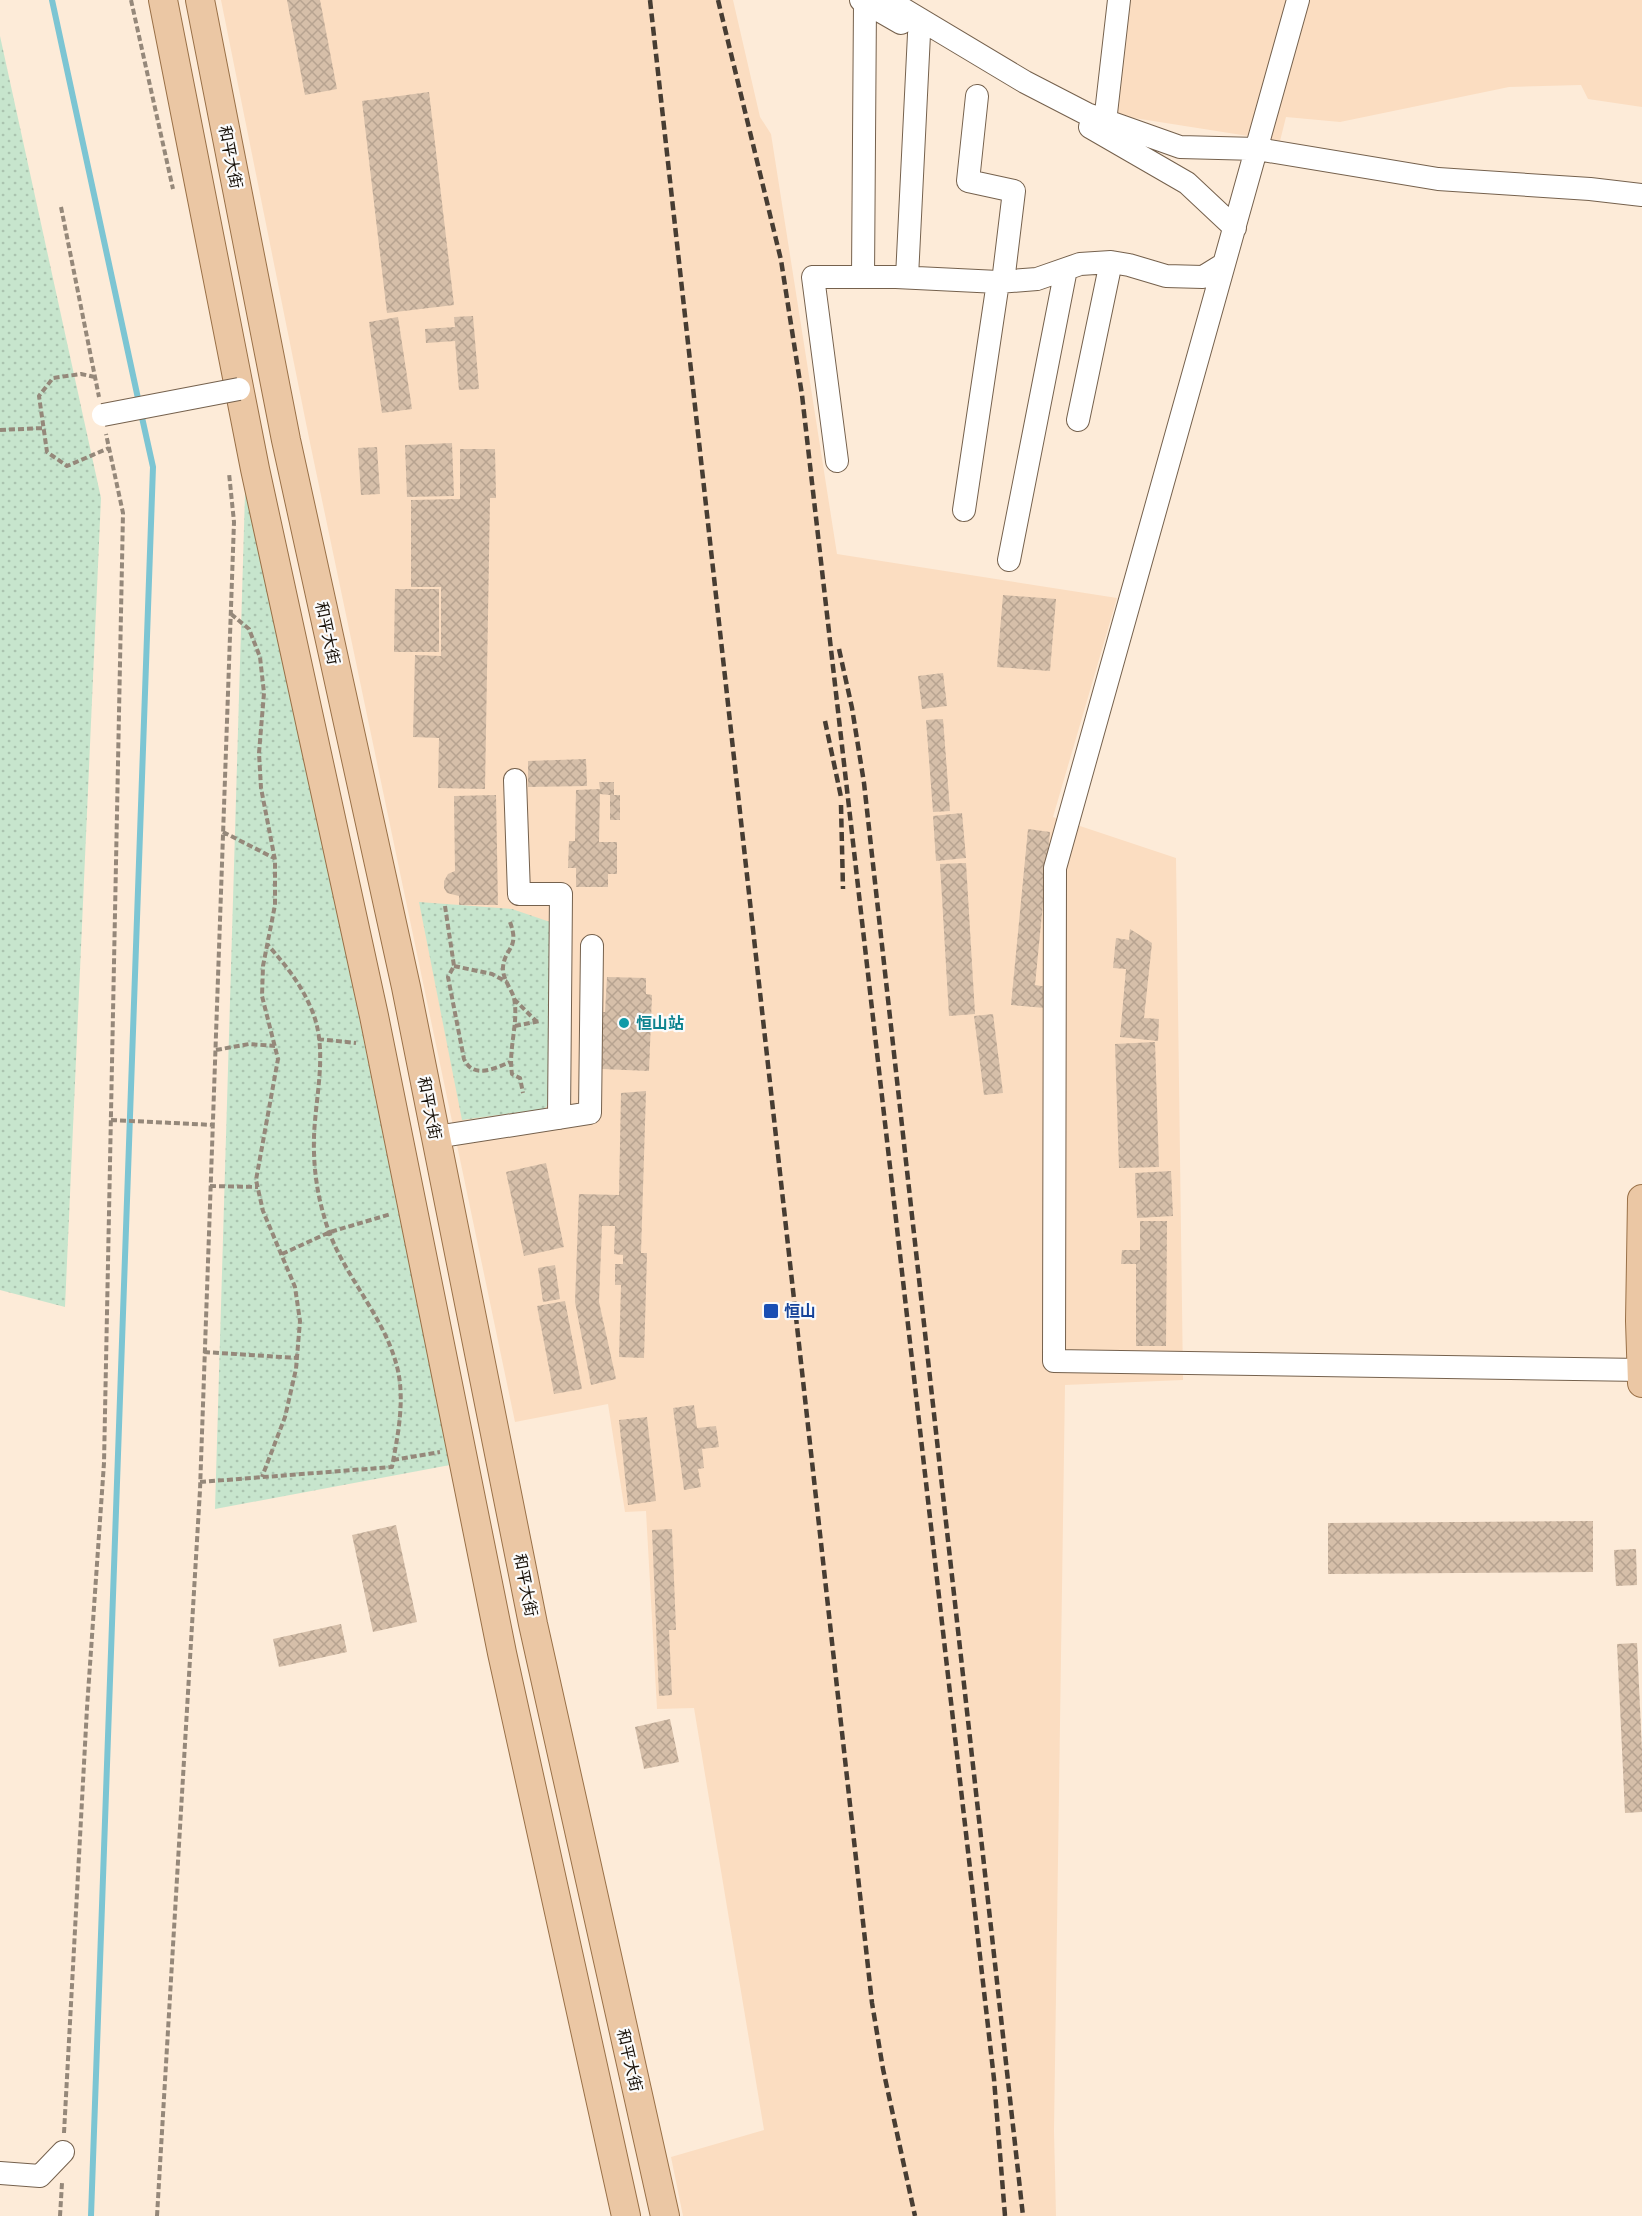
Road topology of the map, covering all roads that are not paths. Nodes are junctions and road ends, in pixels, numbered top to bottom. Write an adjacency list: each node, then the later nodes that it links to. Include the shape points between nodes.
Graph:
1 (163, 0): 19 (main road)
2 (200, 0): 28 (main road, 和平大街, via 286,440)
3 (888, 0): 9 (street, via 1025,82)
4 (1119, 0): 9 (street)
5 (1298, 0): 10 (street)
6 (863, 1): 7 (street); 16 (street)
7 (919, 34): 12 (street, via 1187,183); 17 (street)
8 (977, 96): 18 (street, via 968,181 1014,191)
9 (1105, 122): 10 (street, via 1180,147)
10 (1257, 149): 11 (street, via 1438,179); 12 (street)
11 (1642, 195)
12 (1234, 228): 14 (street)
13 (1111, 262): 14 (street, via 1166,276 1194,277 1203,277); 15 (street); 21 (street)
14 (1224, 264): 31 (street, via 1055,868 1054,1361)
15 (1066, 269): 18 (street, via 1038,279); 24 (street)
16 (863, 277): 17 (street); 22 (street, via 813,277)
17 (906, 277): 18 (street)
18 (1000, 282): 23 (street)
19 (239, 389): 20 (street, bridge); 35 (main road, via 380,1046 502,1653)
20 (103, 415)
21 (1078, 420)
22 (837, 461)
23 (964, 510)
24 (1009, 560)
25 (515, 780): 27 (street, via 519,894 561,894)
26 (592, 946): 27 (street, via 590,1113)
27 (559, 1118): 28 (street)
28 (436, 1137): 36 (main road, 和平大街, via 533,1624)
29 (1642, 1199): 30 (main road)
30 (1641, 1321): 31 (main road)
31 (1641, 1370): 32 (main road)
32 (1642, 1383)
33 (63, 2152): 34 (street, via 40,2176)
34 (0, 2173)
35 (627, 2216)
36 (665, 2216)

